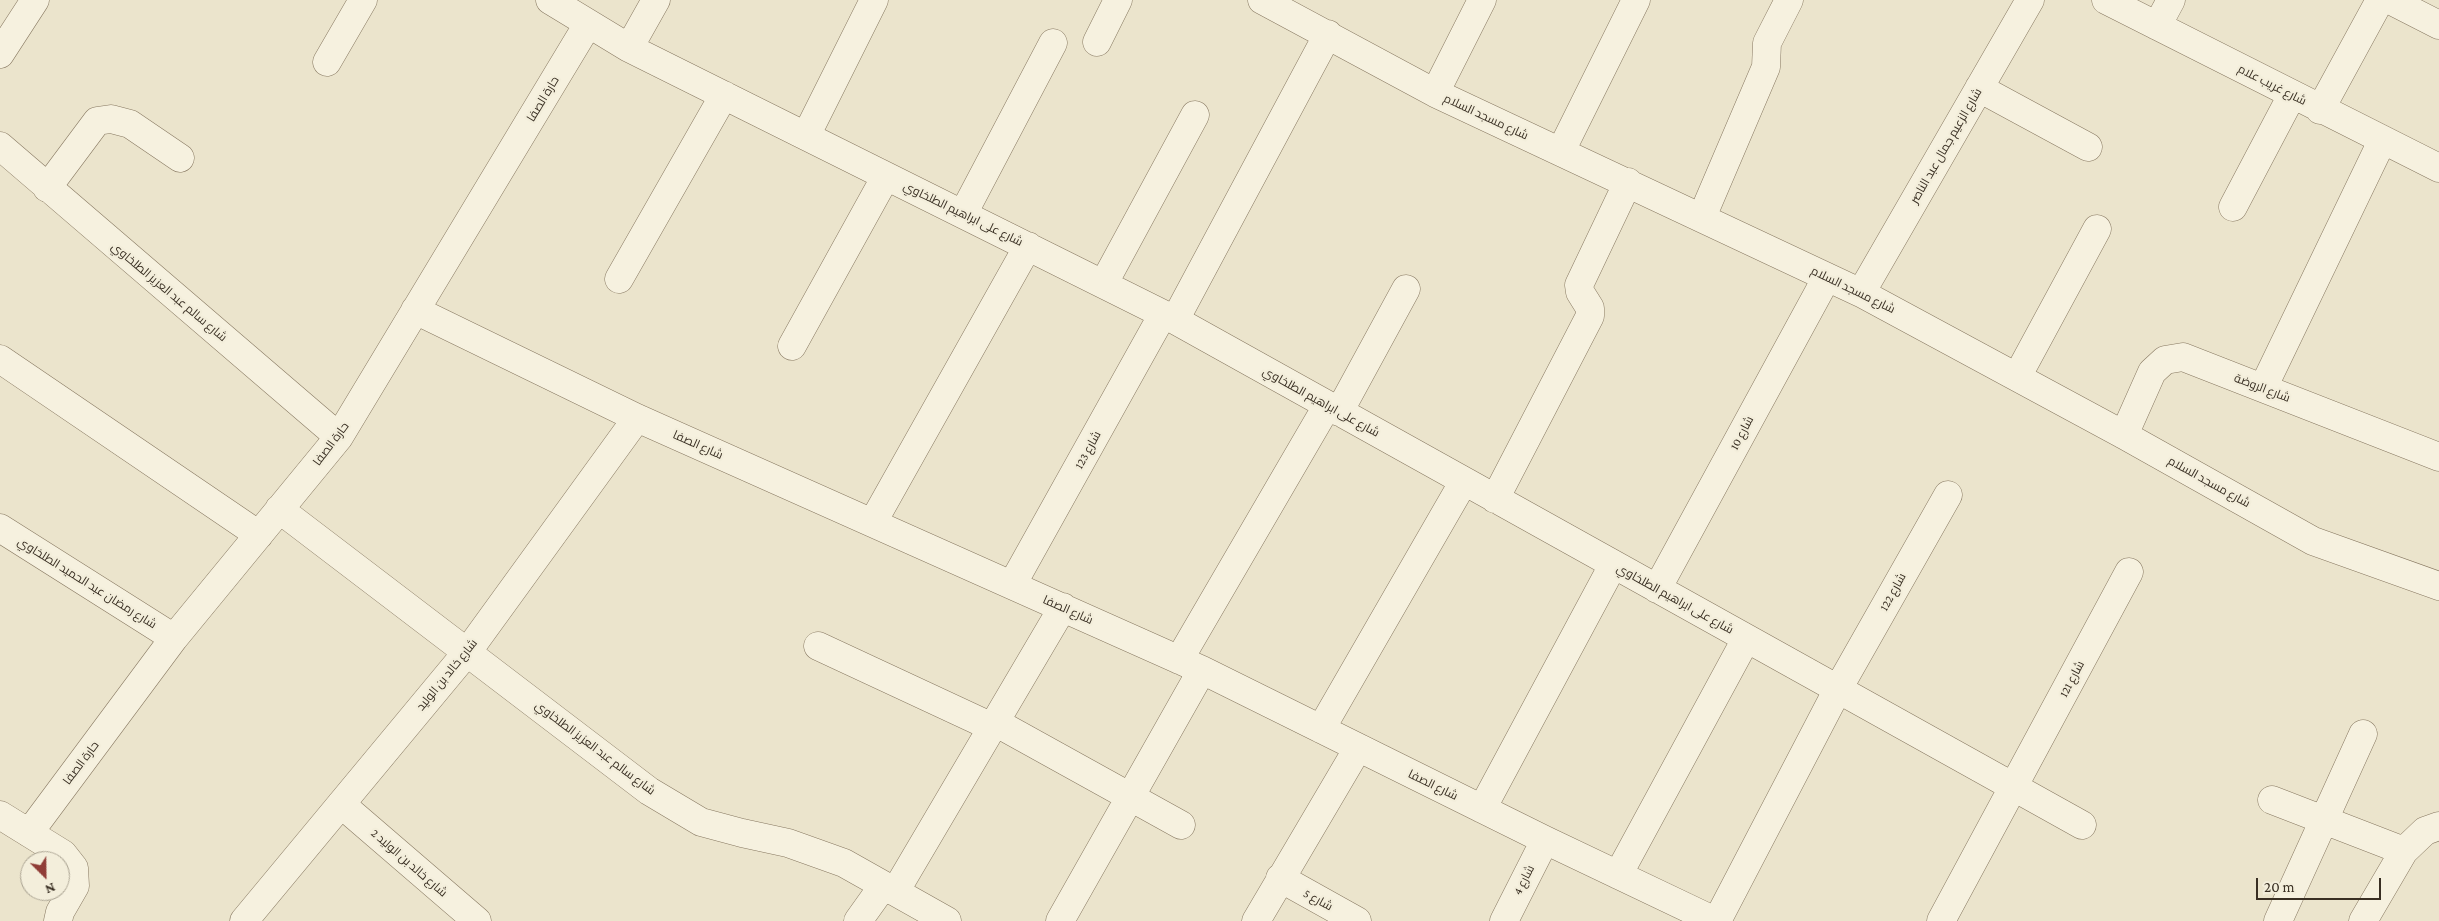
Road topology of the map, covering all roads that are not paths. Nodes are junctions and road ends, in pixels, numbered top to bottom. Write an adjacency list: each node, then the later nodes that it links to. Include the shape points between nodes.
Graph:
1 (35, 0): 22 (street)
2 (363, 0): 23 (street)
3 (550, 0): 15 (street, شارع على ابراهيم الطلخاوي)
4 (656, 0): 21 (street)
5 (874, 0): 30 (street)
6 (1118, 0): 19 (street)
7 (1262, 0): 18 (street, شارع مسجد السلام)
8 (1482, 0): 25 (street)
9 (1636, 0): 34 (street)
10 (1789, 0): 42 (street, via 1767,43 1766,67)
11 (2030, 0): 24 (street, شارع الزعيم جمال عبد الناصر)
12 (2106, 0): 17 (street, شارع غريب علام)
13 (2171, 0): 17 (street)
14 (2390, 1): 16 (street); 28 (street)
15 (588, 24): 21 (street, شارع على ابراهيم الطلخاوي); 50 (street, حارة الصفا)
16 (2439, 25)
17 (2157, 26): 27 (street, شارع غريب علام)
18 (1328, 34): 25 (street, شارع مسجد السلام); 51 (street, شارع 123)
19 (1097, 42)
20 (1053, 43): 41 (street)
21 (629, 48): 26 (street, شارع على ابراهيم الطلخاوي)
22 (0, 54)
23 (327, 62)
24 (1979, 88): 33 (street); 49 (street, شارع الزعيم جمال عبد الناصر)
25 (1435, 93): 34 (street, شارع مسجد السلام)
26 (724, 95): 30 (street, شارع على ابراهيم الطلخاوي); 46 (street)
27 (2292, 95): 28 (street, شارع غريب علام); 40 (street)
28 (2320, 110): 31 (street, شارع غريب علام)
29 (1195, 115): 47 (street)
30 (806, 136): 37 (street, شارع على ابراهيم الطلخاوي)
31 (2382, 141): 36 (street, شارع غريب علام); 55 (street)
32 (0, 146): 39 (street, شارع سالم عبد العزيز الطلخاوي)
33 (2088, 147)
34 (1562, 151): 38 (street, شارع مسجد السلام)
35 (180, 158): 39 (street, via 130,124 111,119 98,121)
36 (2439, 168)
37 (886, 176): 41 (street, شارع على ابراهيم الطلخاوي); 52 (street)
38 (1628, 182): 42 (street, شارع مسجد السلام); 63 (street, via 1579,285 1590,308 1590,316)
39 (47, 188): 59 (street, شارع سالم عبد العزيز الطلخاوي)
40 (2233, 208)
41 (963, 214): 44 (street, شارع على ابراهيم الطلخاوي)
42 (1702, 217): 45 (street, شارع مسجد السلام)
43 (2097, 229): 54 (street)
44 (1028, 246): 47 (street, شارع على ابراهيم الطلخاوي); 65 (street)
45 (1827, 277): 49 (street, شارع مسجد السلام); 72 (street, شارع 10)
46 (619, 279)
47 (1104, 283): 51 (street, شارع على ابراهيم الطلخاوي)
48 (1406, 289): 56 (street)
49 (1861, 293): 54 (street, شارع مسجد السلام)
50 (415, 310): 57 (street, شارع الصفا); 59 (street, حارة الصفا)
51 (1169, 317): 56 (street, شارع على ابراهيم الطلخاوي); 70 (street, شارع 123)
52 (792, 346)
53 (0, 360): 67 (street)
54 (2017, 377): 58 (street, شارع مسجد السلام)
55 (2263, 388): 58 (street, شارع الروضة, via 2182,357 2165,360 2152,372); 60 (street, شارع الروضة)
56 (1333, 409): 61 (street, شارع على ابراهيم الطلخاوي); 78 (street)
57 (637, 418): 65 (street, شارع الصفا); 77 (street, شارع خالد بن الوليد)
58 (2124, 435): 71 (street, شارع مسجد السلام, via 2313,541)
59 (339, 437): 64 (street, حارة الصفا)
60 (2439, 457)
61 (1464, 481): 63 (street, شارع على ابراهيم الطلخاوي); 81 (street)
62 (1948, 495): 79 (street, شارع 122)
63 (1495, 499): 68 (street, شارع على ابراهيم الطلخاوي)
64 (279, 509): 67 (street, حارة الصفا); 77 (street, شارع سالم عبد العزيز الطلخاوي)
65 (873, 522): 70 (street, شارع الصفا)
66 (0, 528): 74 (street, شارع رمضان عبد الحميد الطلخاوي)
67 (259, 535): 74 (street, حارة الصفا)
68 (1613, 565): 72 (street, شارع على ابراهيم الطلخاوي); 88 (street)
69 (2129, 572): 84 (street, شارع 121)
70 (1012, 585): 73 (street, شارع الصفا)
71 (2439, 586)
72 (1658, 589): 75 (street, شارع على ابراهيم الطلخاوي)
73 (1063, 607): 78 (street, شارع الصفا); 80 (street)
74 (174, 638): 94 (street, حارة الصفا)
75 (1746, 639): 79 (street, شارع على ابراهيم الطلخاوي); 97 (street)
76 (818, 646): 80 (street)
77 (468, 651): 87 (street, شارع خالد بن الوليد); 99 (street, شارع سالم عبد العزيز الطلخاوي, via 648,791 701,822 742,834 788,842 844,863)
78 (1191, 665): 81 (street, شارع الصفا); 85 (street)
79 (1838, 689): 84 (street, شارع على ابراهيم الطلخاوي); 101 (street, شارع 122)
80 (994, 724): 85 (street); 99 (street)
81 (1321, 729): 83 (street, شارع الصفا)
82 (2363, 734): 90 (street)
83 (1358, 748): 88 (street, شارع الصفا); 98 (street)
84 (2014, 787): 92 (street, شارع على ابراهيم الطلخاوي); 110 (street, شارع 121)
85 (1131, 796): 91 (street); 106 (street)
86 (2272, 800): 90 (street)
87 (341, 804): 102 (street, شارع خالد بن الوليد); 103 (street, شارع خالد بن الوليد 2)
88 (1482, 809): 95 (street, شارع الصفا)
89 (0, 815): 94 (street)
90 (2324, 820): 96 (street); 111 (street)
91 (1181, 825)
92 (2082, 825)
93 (2432, 828): 96 (street)
94 (29, 833): 100 (street, via 63,854 74,868 76,886)
95 (1545, 840): 97 (street, شارع الصفا); 109 (street, شارع 4)
96 (2404, 851): 112 (street)
97 (1618, 875): 101 (street, شارع الصفا)
98 (1280, 878): 107 (street); 108 (street, شارع 5)
99 (889, 889): 104 (street); 105 (street, شارع سالم عبد العزيز الطلخاوي)
100 (57, 918)
101 (1703, 918)
102 (244, 921)
103 (477, 921)
104 (858, 921)
105 (947, 921)
106 (1060, 921)
107 (1256, 921)
108 (1357, 921)
109 (1504, 921)
110 (1941, 921)
111 (2278, 921)
112 (2363, 921)

